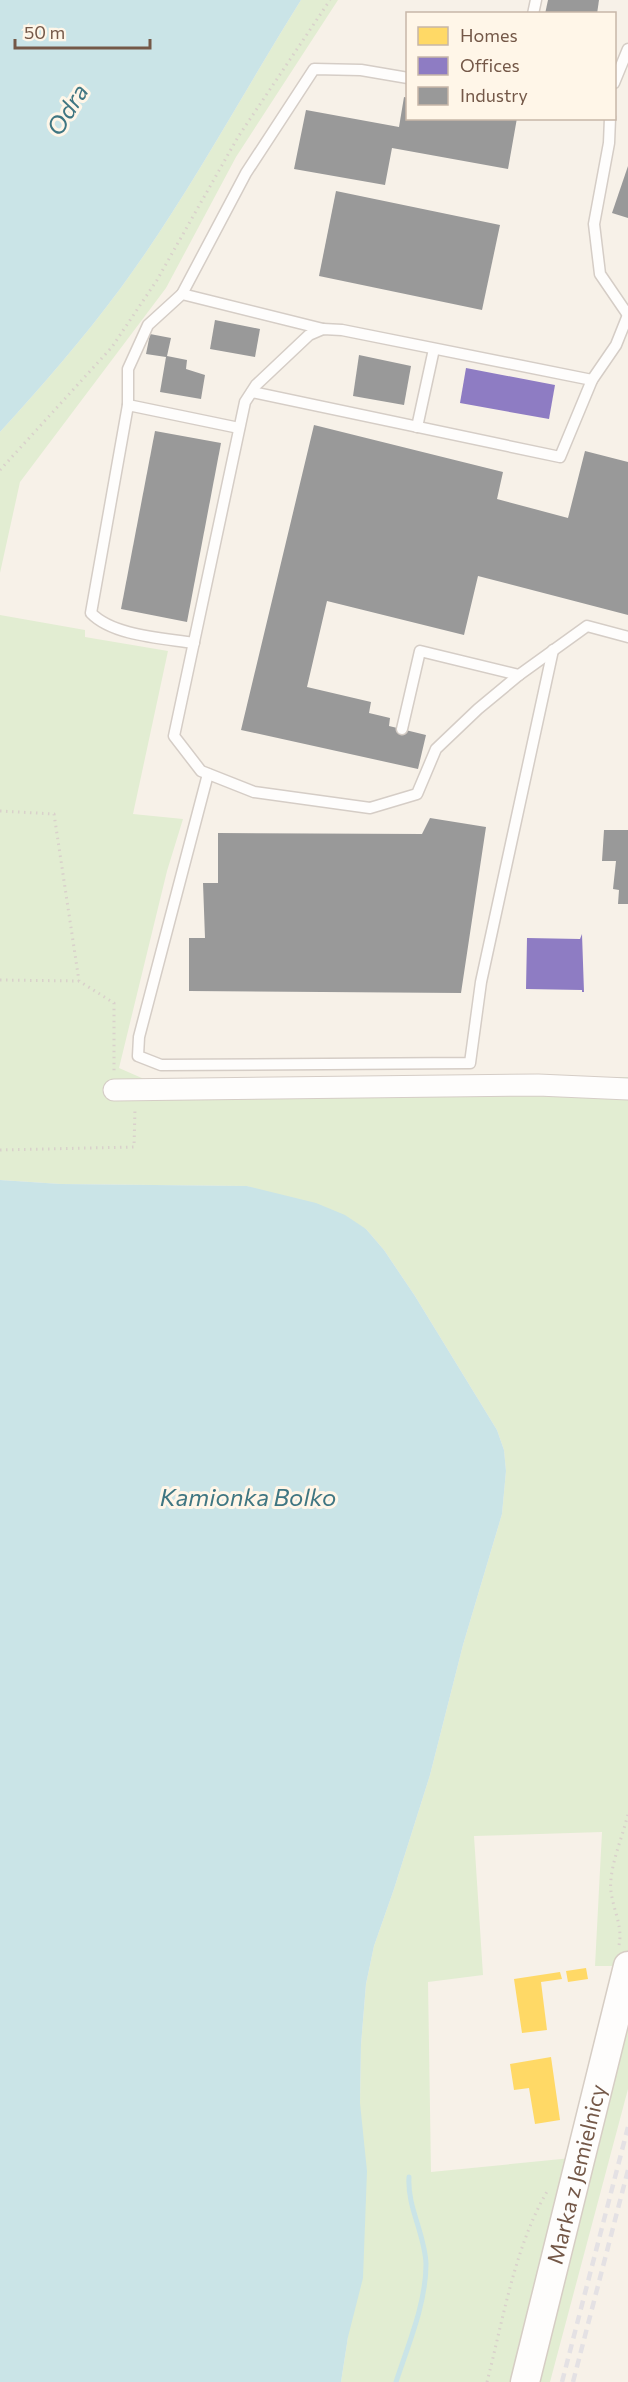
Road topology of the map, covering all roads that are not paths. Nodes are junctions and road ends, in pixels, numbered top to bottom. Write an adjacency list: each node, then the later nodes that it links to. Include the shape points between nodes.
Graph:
1 (628, 49): 3 (lane)
2 (406, 78): 5 (lane, via 361,70 314,69 246,173)
3 (616, 80)
4 (610, 120): 6 (lane, via 594,224 600,274)
5 (182, 294): 7 (lane); 11 (lane, via 148,325 128,369)
6 (628, 315): 9 (lane, via 616,345)
7 (322, 329): 8 (lane); 10 (lane, via 309,335)
8 (434, 348): 9 (lane); 13 (lane)
9 (592, 380): 13 (lane, via 560,457)
10 (252, 392): 12 (lane, via 245,402); 13 (lane)
11 (128, 405): 12 (lane); 15 (lane, via 91,613 99,622 118,629)
12 (239, 428): 15 (lane)
13 (417, 428)
14 (628, 637): 16 (lane, via 587,626)
15 (194, 643): 19 (lane, via 174,736 201,771)
16 (553, 650): 17 (lane); 19 (lane, via 481,982 470,1063 161,1065 138,1056)
17 (519, 675): 18 (lane, via 420,651); 19 (lane, via 436,749 417,794 370,808 254,792)
18 (402, 729)
19 (208, 774)
20 (125, 1089): 21 (street, via 538,1085)
21 (628, 1089)
22 (623, 1958): 23 (main road, Marka z Jemielnicy)
23 (525, 2382)

